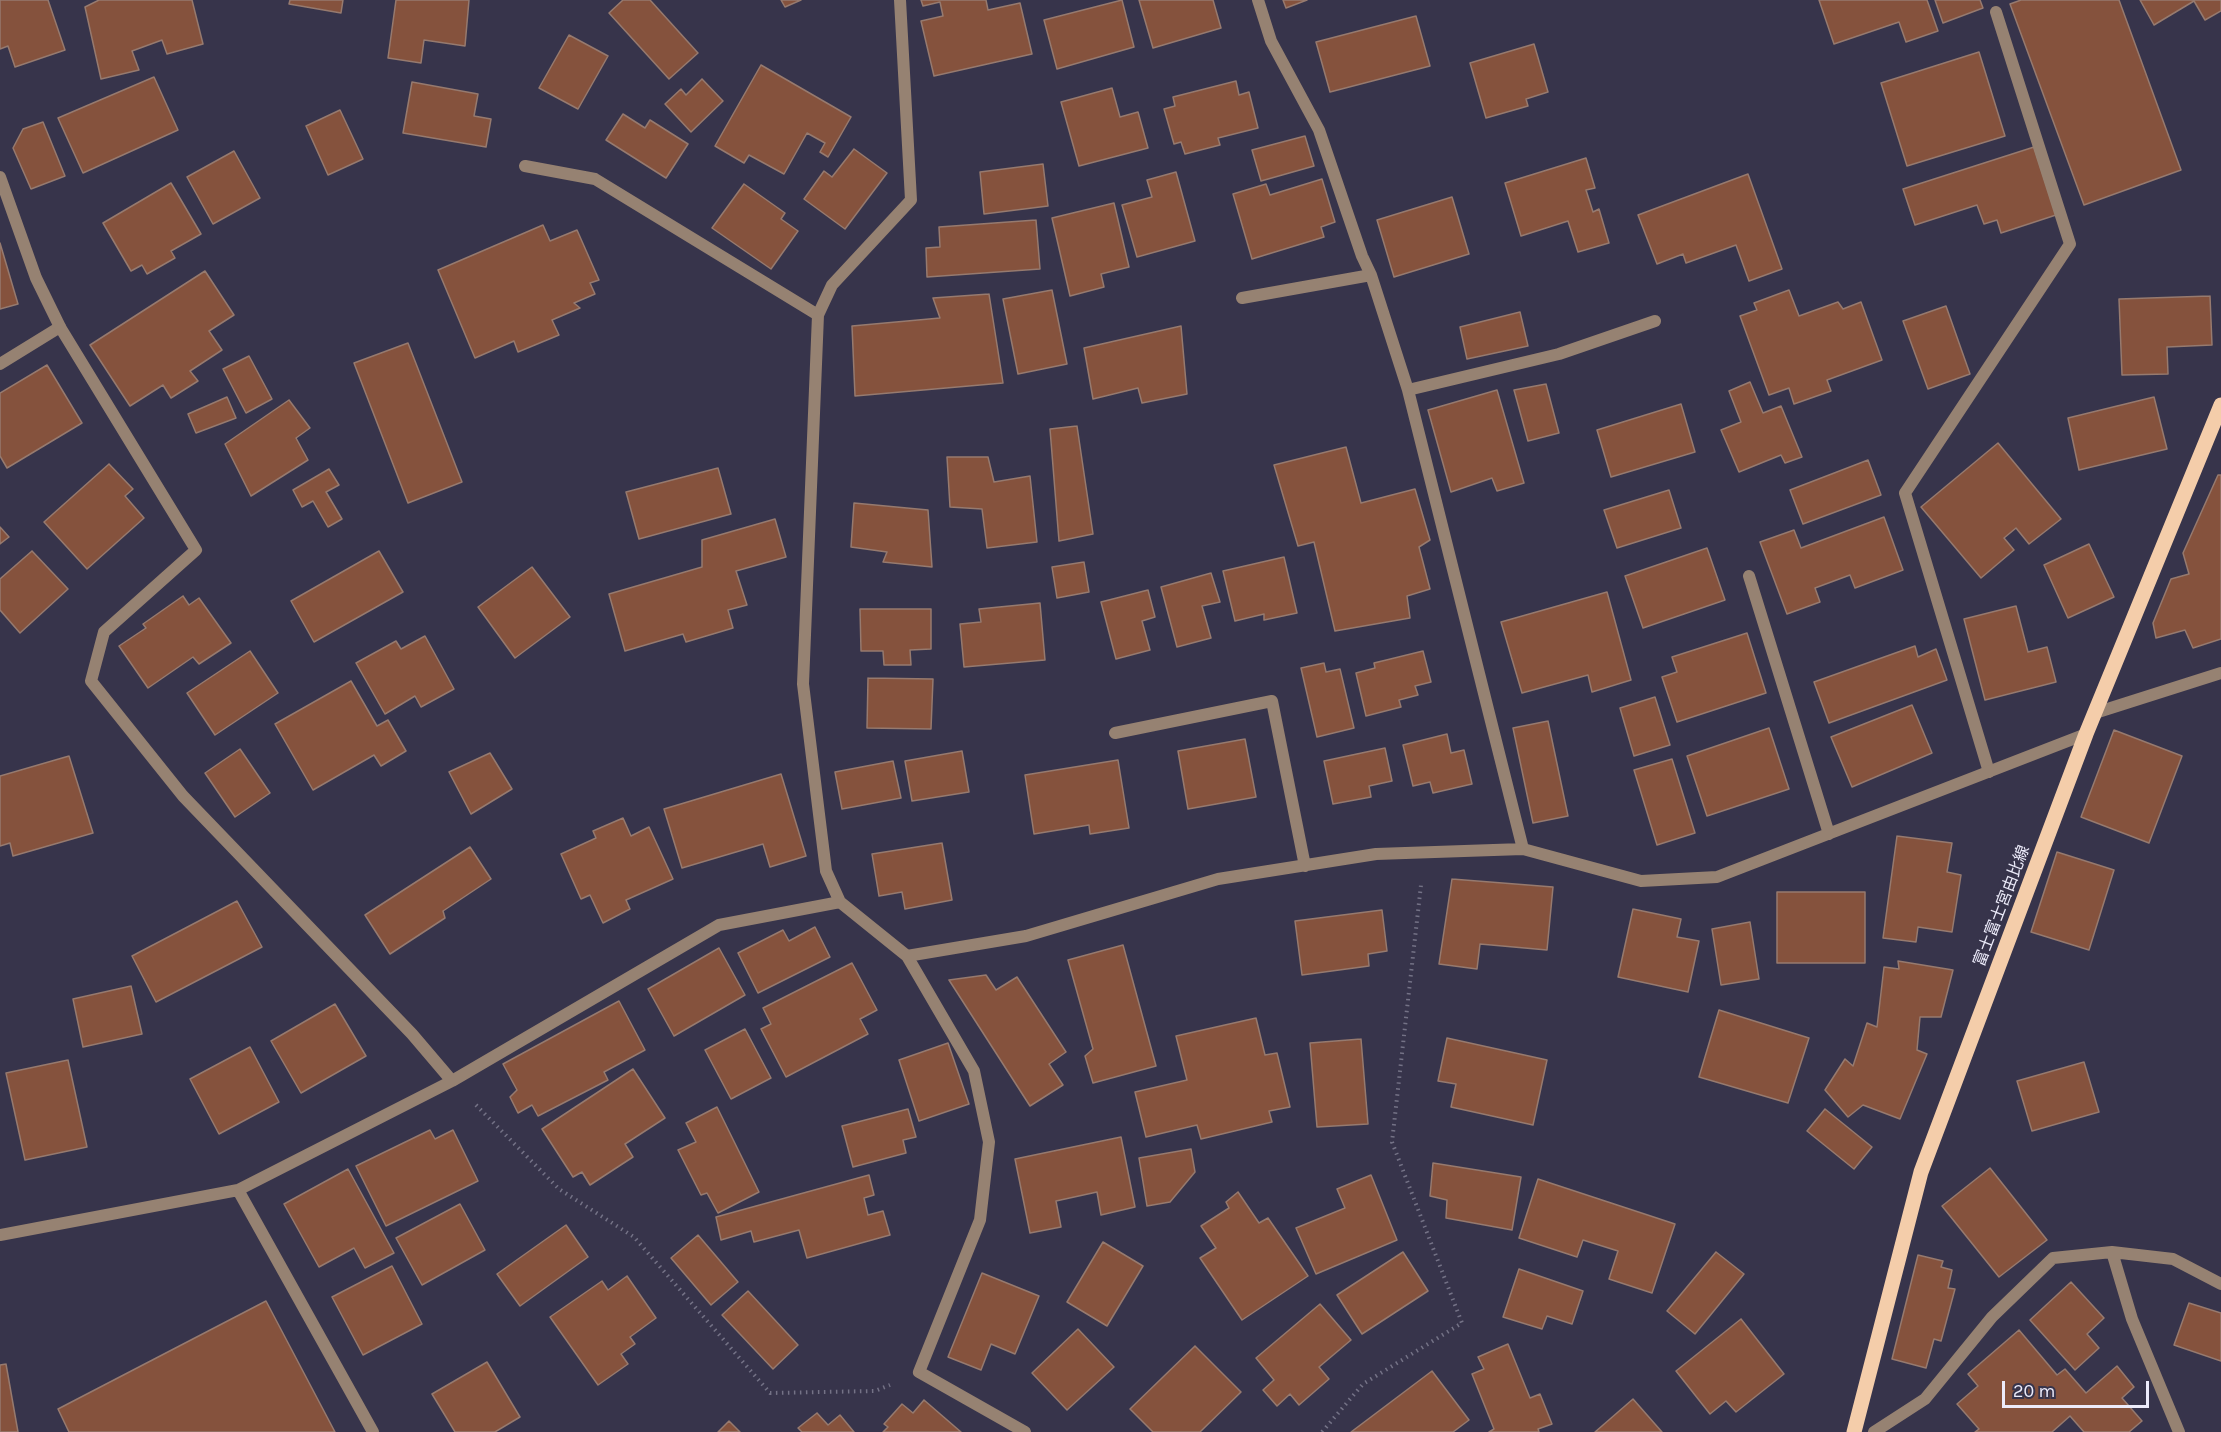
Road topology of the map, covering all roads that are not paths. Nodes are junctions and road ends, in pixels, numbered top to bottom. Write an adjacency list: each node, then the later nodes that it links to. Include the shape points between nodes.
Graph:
1 (900, 0): 8 (street, via 911,200 832,285)
2 (1258, 0): 6 (street, via 1271,40 1319,130)
3 (1996, 12): 19 (street, via 2070,244 1905,493)
4 (525, 166): 8 (street, via 595,179)
5 (0, 177): 10 (street, via 36,278)
6 (1371, 275): 7 (street); 12 (street)
7 (1242, 298)
8 (818, 315): 23 (street, via 803,684 825,871)
9 (1655, 321): 12 (street, via 1559,354)
10 (60, 327): 11 (street); 25 (street, via 196,550 104,632 92,681 183,796 412,1034)
11 (0, 364)
12 (1408, 390): 21 (street)
13 (2221, 405): 16 (main road, 富士富士宮由比線)
14 (1749, 576): 20 (street)
15 (2221, 673): 16 (street)
16 (2095, 713): 18 (main road, 富士富士宮由比線)
17 (1115, 733): 22 (street, via 1272,701)
18 (2086, 734): 19 (street); 32 (main road, 富士富士宮由比線, via 1922,1172)
19 (1989, 772): 20 (street)
20 (1829, 834): 21 (street, via 1706,878 1641,881)
21 (1523, 849): 22 (street, via 1376,854)
22 (1305, 866): 24 (street, via 1218,879 1026,936)
23 (840, 902): 24 (street); 25 (street, via 719,925)
24 (907, 956): 31 (street, via 974,1071 989,1142 980,1220 919,1372)
25 (452, 1081): 26 (street)
26 (238, 1190): 27 (street); 30 (street)
27 (0, 1234)
28 (2112, 1252): 29 (street, via 2173,1259); 33 (street, via 2053,1258 1992,1317 1925,1399); 34 (street, via 2132,1319)
29 (2221, 1284)
30 (373, 1432)
31 (1025, 1432)
32 (1854, 1432)
33 (1874, 1432)
34 (2179, 1432)

